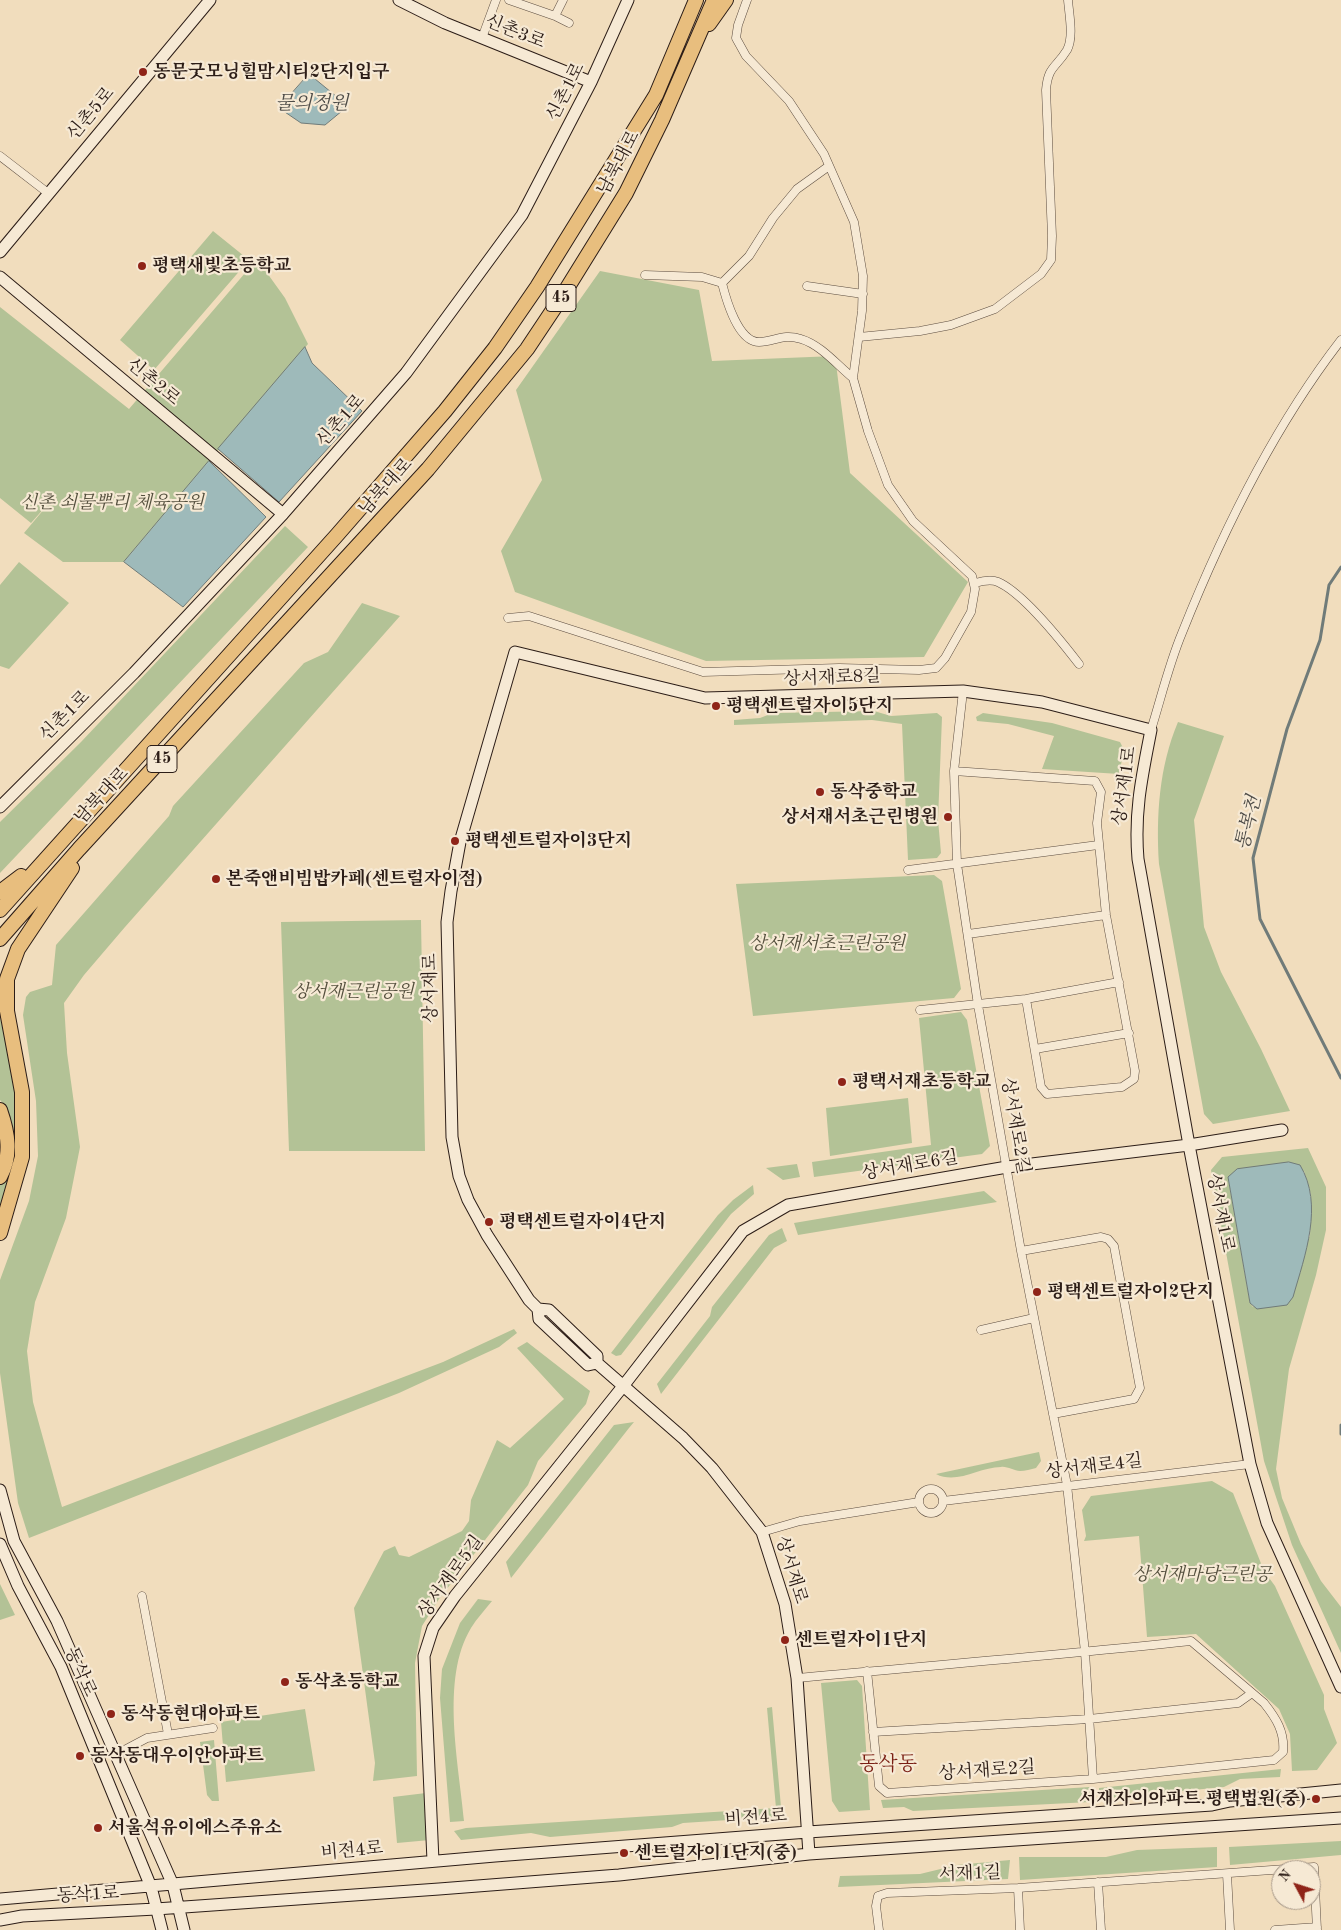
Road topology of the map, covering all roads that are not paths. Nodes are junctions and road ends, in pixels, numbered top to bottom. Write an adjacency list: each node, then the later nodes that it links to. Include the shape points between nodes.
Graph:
1 (210, 0): 21 (street, 신촌5로)
2 (399, 0): 15 (street, 신촌3로)
3 (496, 0): 15 (street)
4 (509, 0): 13 (street)
5 (562, 0): 13 (street)
6 (628, 0): 18 (street, 신촌1로)
7 (686, 0): 17 (highway, via 674,36)
8 (696, 0): 17 (highway, 남북대로 / 45)
9 (714, 0): 16 (highway, 남북대로 / 45)
10 (726, 0): 16 (highway)
11 (747, 0): 20 (street, via 736,38 746,56 789,101)
12 (1068, 0): 28 (street, via 1070,32 1067,49 1048,75 1046,90 1051,260 1041,274 995,309 971,319 920,331)
13 (555, 16): 14 (street)
14 (569, 22)
15 (482, 38): 18 (street, 신촌3로)
16 (696, 43): 42 (highway, 남북대로 / 45, via 626,193 527,349 485,403 397,503)
17 (674, 54): 40 (highway, 남북대로 / 45, via 656,95 537,287 495,348 349,521)
18 (591, 82): 31 (street, 신촌1로, via 522,215 406,373)
19 (0, 156): 21 (street)
20 (829, 166): 25 (street, via 797,189 773,218 749,256); 27 (street, via 854,222 863,276)
21 (48, 193): 22 (street, 신촌5로)
22 (0, 252)
23 (645, 275): 25 (street, via 702,277)
24 (0, 277): 31 (street, 신촌2로)
25 (722, 282): 30 (street, via 734,318 752,341 800,338 816,346)
26 (807, 286): 27 (street)
27 (862, 294): 28 (street)
28 (859, 337): 30 (street)
29 (1341, 340): 37 (street, via 1294,407 1237,509 1181,634)
30 (853, 378): 32 (street, via 888,485 913,521)
31 (283, 514): 39 (street, 신촌1로, via 134,673)
32 (975, 582): 33 (street, via 971,612 945,658 936,668 920,670 839,668 703,672 529,616); 35 (street, via 997,581 1010,590 1055,633)
33 (508, 618)
34 (515, 652): 36 (street, 상서재로8길, via 705,698); 67 (street, 상서재로, via 460,842 451,891 447,922 452,1137 459,1176 468,1200 487,1235 538,1309 539,1319 588,1364 597,1363)
35 (1079, 664)
36 (963, 692): 37 (street, 상서재로8길, via 1042,702); 38 (street, 상서재로2길)
37 (1151, 730): 58 (street, 상서재1로, via 1135,825 1138,858)
38 (954, 771): 41 (street, via 1095,781 1101,792 1096,823); 43 (street, 상서재로2길)
39 (0, 807)
40 (60, 843): 45 (highway); 46 (highway, 남북대로 / 45)
41 (1098, 845): 43 (street); 47 (street)
42 (79, 849): 49 (highway, 남북대로 / 45); 61 (highway, via 70,871 18,949 8,979 7,1011 22,1092 22,1157)
43 (957, 864): 44 (street); 48 (street, 상서재로2길)
44 (908, 870)
45 (0, 892)
46 (0, 910)
47 (1106, 915): 48 (street); 50 (street)
48 (968, 934): 52 (street, 상서재로2길)
49 (0, 939)
50 (1119, 982): 51 (street); 54 (street)
51 (1026, 999): 52 (street); 55 (street, 상서재로2길)
52 (978, 1006): 53 (street); 59 (street, 상서재로2길)
53 (920, 1010)
54 (1129, 1034): 55 (street); 55 (street, 상서재로2길, via 1134,1079 1122,1087 1047,1094 1041,1087)
55 (1035, 1049)
56 (0, 1110): 60 (highway, via 9,1145)
57 (1282, 1130): 58 (street, 상서재로6길)
58 (1189, 1145): 59 (street, 상서재로6길); 69 (street, 상서재1로)
59 (1007, 1167): 64 (street, 상서재로2길); 67 (street, 상서재로6길, via 782,1208 743,1231)
60 (0, 1178)
61 (9, 1206): 62 (highway); 63 (highway)
62 (0, 1222)
63 (0, 1233)
64 (1021, 1251): 65 (street, 상서재로2길); 68 (street, via 1101,1237 1114,1246 1140,1388 1134,1399)
65 (1034, 1318): 66 (street); 68 (street, 상서재로2길)
66 (981, 1330)
67 (624, 1385): 74 (street, 상서재로, via 712,1468); 92 (street, 상서재로5길, via 455,1596 434,1628 424,1656)
68 (1053, 1414): 70 (street, 상서재로2길)
69 (1250, 1464): 70 (street, 상서재로4길); 80 (street, 상서재1로, via 1267,1523)
70 (1067, 1485): 72 (street, 상서재로4길); 77 (street, 상서재로2길)
71 (0, 1490): 86 (street, 동삭로, via 14,1541 57,1621)
72 (943, 1501): 73 (street, via 933,1512 926,1512); 73 (street, via 940,1494 930,1489 921,1495)
73 (919, 1502): 74 (street, via 800,1521)
74 (762, 1532): 79 (street, 상서재로, via 785,1604)
75 (0, 1544): 96 (street, 동삭로, via 60,1667)
76 (142, 1596): 85 (street)
77 (1084, 1652): 78 (street); 81 (street, via 1194,1642); 82 (street, 상서재로2길)
78 (867, 1671): 79 (street); 84 (street, 상서재로2길)
79 (797, 1678): 90 (street, 상서재로)
80 (1341, 1687)
81 (1252, 1694): 82 (street, via 1238,1703); 87 (street, 상서재로2길, via 1274,1715 1280,1729 1283,1752 1274,1760)
82 (1089, 1718): 84 (street); 87 (street, 상서재로2길)
83 (213, 1728): 85 (street)
84 (873, 1732): 87 (street, 상서재로2길, via 879,1786 887,1793)
85 (168, 1734): 86 (street, via 147,1738)
86 (115, 1754): 95 (street, 동삭로)
87 (1093, 1779)
88 (1341, 1790): 90 (street, 비전4로, via 1212,1805)
89 (1341, 1818): 91 (street)
90 (808, 1832): 91 (street, 상서재로); 92 (street, 비전4로)
91 (809, 1854): 99 (street, via 619,1875)
92 (433, 1861): 95 (street, 비전4로)
93 (1227, 1874): 94 (street, 서재1길); 102 (street, 서재1길, via 1314,1867); 108 (street)
94 (1098, 1882): 97 (street, 서재1길); 107 (street)
95 (174, 1885): 96 (street, 동삭1로); 99 (street, 동삭로)
96 (151, 1887): 98 (street, 동삭1로); 100 (street, 동삭로)
97 (1018, 1888): 105 (street, 서재1길, via 882,1894 876,1901); 106 (street)
98 (0, 1899)
99 (179, 1908): 100 (street, 동삭1로); 104 (street, 동삭로)
100 (156, 1909): 101 (street, 동삭1로); 103 (street, 동삭로)
101 (0, 1920)
102 (1317, 1929): 109 (street)
103 (162, 1930)
104 (184, 1930)
105 (879, 1930)
106 (1020, 1930)
107 (1102, 1930)
108 (1230, 1930)
109 (1275, 1930)

